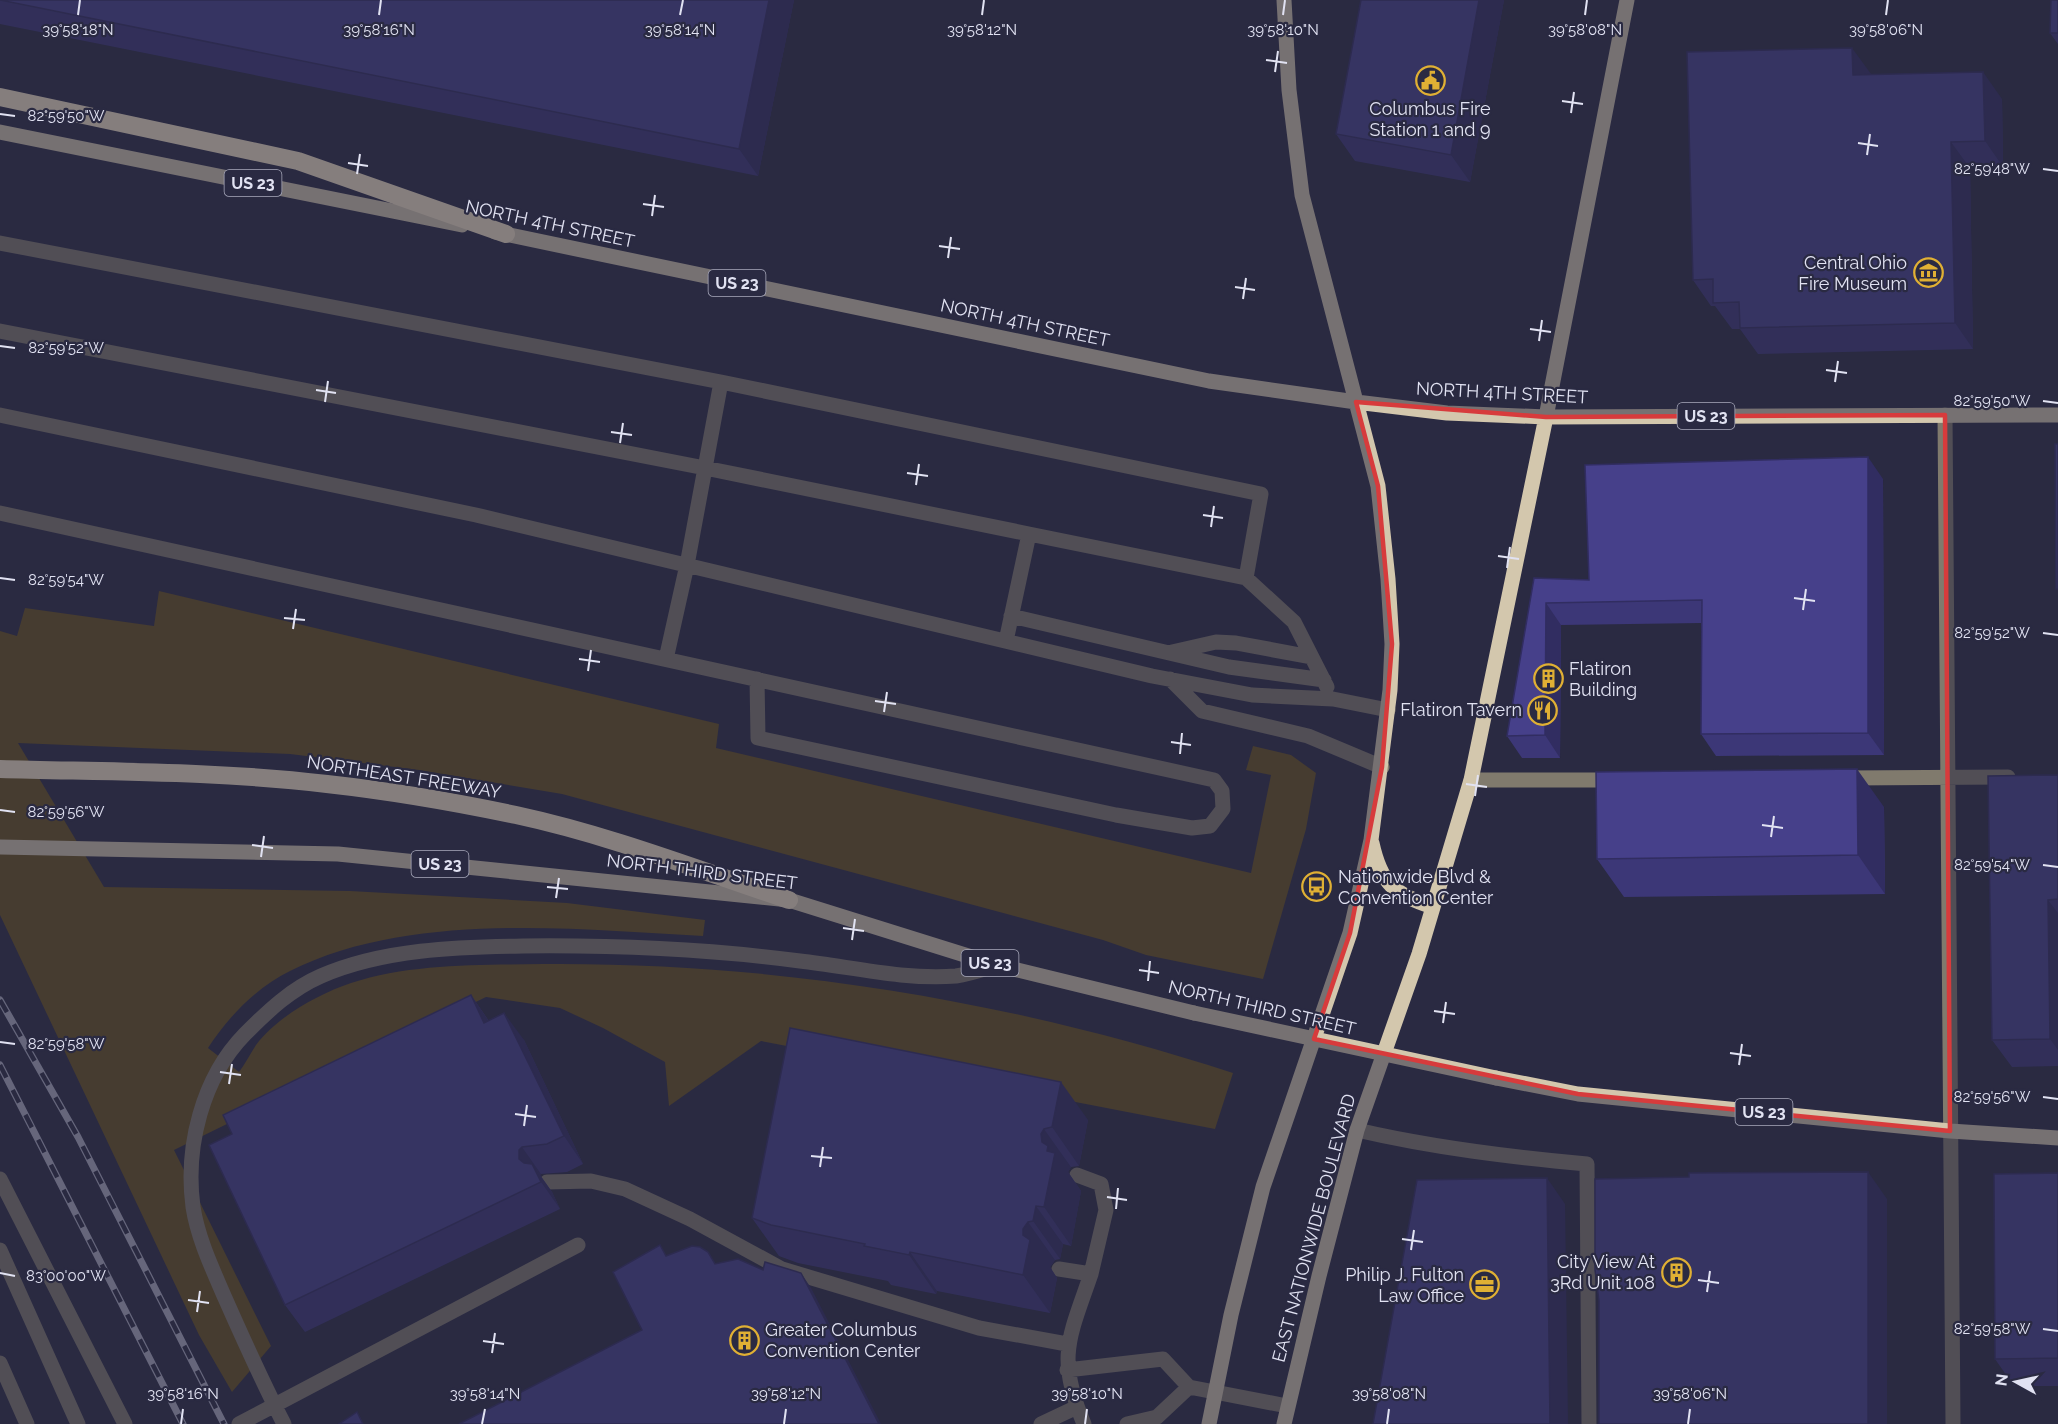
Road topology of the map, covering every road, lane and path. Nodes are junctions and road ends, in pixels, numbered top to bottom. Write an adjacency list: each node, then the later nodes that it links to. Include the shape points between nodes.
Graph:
1 (1284, 0): 9 (main road, via 1289,90 1302,195)
2 (1627, 0): 13 (main road, EAST NATIONWIDE BOULEVARD)
3 (0, 97): 5 (highway, via 298,161)
4 (0, 132): 5 (main road, NORTH 4TH STREET / US 23)
5 (506, 234): 9 (main road, NORTH 4TH STREET / US 23, via 1209,381)
6 (0, 243): 8 (street)
7 (0, 331): 14 (street)
8 (721, 382): 14 (street); 18 (street, via 1261,494)
9 (1356, 402): 13 (main road, NORTH 4TH STREET / US 23, via 1447,413); 28 (main road, via 1378,486 1388,579 1392,644)
10 (0, 415): 17 (street, via 465,513)
11 (1945, 415): 12 (main road, NORTH 4TH STREET / US 23); 13 (main road, NORTH 4TH STREET / US 23); 31 (street)
12 (2058, 415)
13 (1546, 417): 35 (main road, EAST NATIONWIDE BOULEVARD)
14 (705, 468): 16 (street); 17 (street)
15 (0, 513): 23 (street)
16 (1029, 534): 18 (street); 19 (street)
17 (687, 565): 20 (street); 23 (street)
18 (1246, 578): 22 (street, via 1294,622)
19 (1011, 616): 20 (street); 21 (street)
20 (1006, 641): 25 (street)
21 (1168, 653): 22 (street, via 1216,642); 26 (street, via 1229,667)
22 (1311, 657): 26 (street)
23 (666, 659): 24 (street)
24 (757, 679): 24 (street, via 1214,780 1222,791 1223,809 1210,826 1192,828 758,738)
25 (1170, 679): 27 (street, via 1252,695); 29 (street, via 1202,711 1308,736)
26 (1324, 680): 27 (street)
27 (1333, 699): 28 (street)
28 (1388, 710): 29 (main road)
29 (1382, 767): 36 (main road)
30 (0, 769): 38 (highway, NORTHEAST FREEWAY, via 240,777 327,784 438,801 592,834)
31 (1948, 777): 32 (street); 33 (street); 42 (street)
32 (2019, 777)
33 (1835, 778)
34 (1635, 779): 35 (street)
35 (1471, 780): 39 (main road, EAST NATIONWIDE BOULEVARD)
36 (1371, 840): 39 (main road, via 1389,885 1402,897); 55 (main road, via 1350,933 1263,1187)
37 (0, 847): 38 (main road, NORTH THIRD STREET / US 23, via 338,854)
38 (789, 900): 40 (main road, NORTH THIRD STREET / US 23)
39 (1433, 907): 41 (main road, EAST NATIONWIDE BOULEVARD)
40 (997, 965): 42 (main road, NORTH THIRD STREET / US 23, bridge, via 1194,1013 1578,1094); 56 (street, via 960,975 916,977 800,960 687,950 584,945 425,951 362,963 321,976 276,1002 235,1044 211,1085 197,1123 191,1165 193,1209 208,1259)
41 (1358, 1130): 57 (main road, EAST NATIONWIDE BOULEVARD); 69 (street, via 1498,1156 1587,1164)
42 (1950, 1131): 43 (main road, NORTH THIRD STREET / US 23); 70 (street)
43 (2058, 1138)
44 (1077, 1175): 50 (street, via 1101,1184 1106,1210)
45 (0, 1179): 61 (street)
46 (547, 1182): 51 (street, via 591,1181 625,1189 782,1269 979,1328)
47 (578, 1245): 56 (street)
48 (1, 1253): 60 (street)
49 (1059, 1269): 50 (street)
50 (1091, 1274): 51 (street)
51 (1067, 1344): 53 (street)
52 (0, 1363): 59 (street)
53 (1067, 1370): 54 (street, via 1163,1359); 58 (street)
54 (1188, 1387): 55 (street); 66 (street, via 1157,1417)
55 (1214, 1393): 57 (street); 67 (main road)
56 (275, 1406): 62 (street); 63 (street)
57 (1287, 1406): 68 (main road, EAST NATIONWIDE BOULEVARD)
58 (1077, 1407): 64 (street); 65 (street)
59 (27, 1424)
60 (78, 1424)
61 (125, 1424)
62 (239, 1424)
63 (284, 1424)
64 (1041, 1424)
65 (1084, 1424)
66 (1126, 1424)
67 (1209, 1424)
68 (1284, 1424)
69 (1589, 1424)
70 (1953, 1424)

